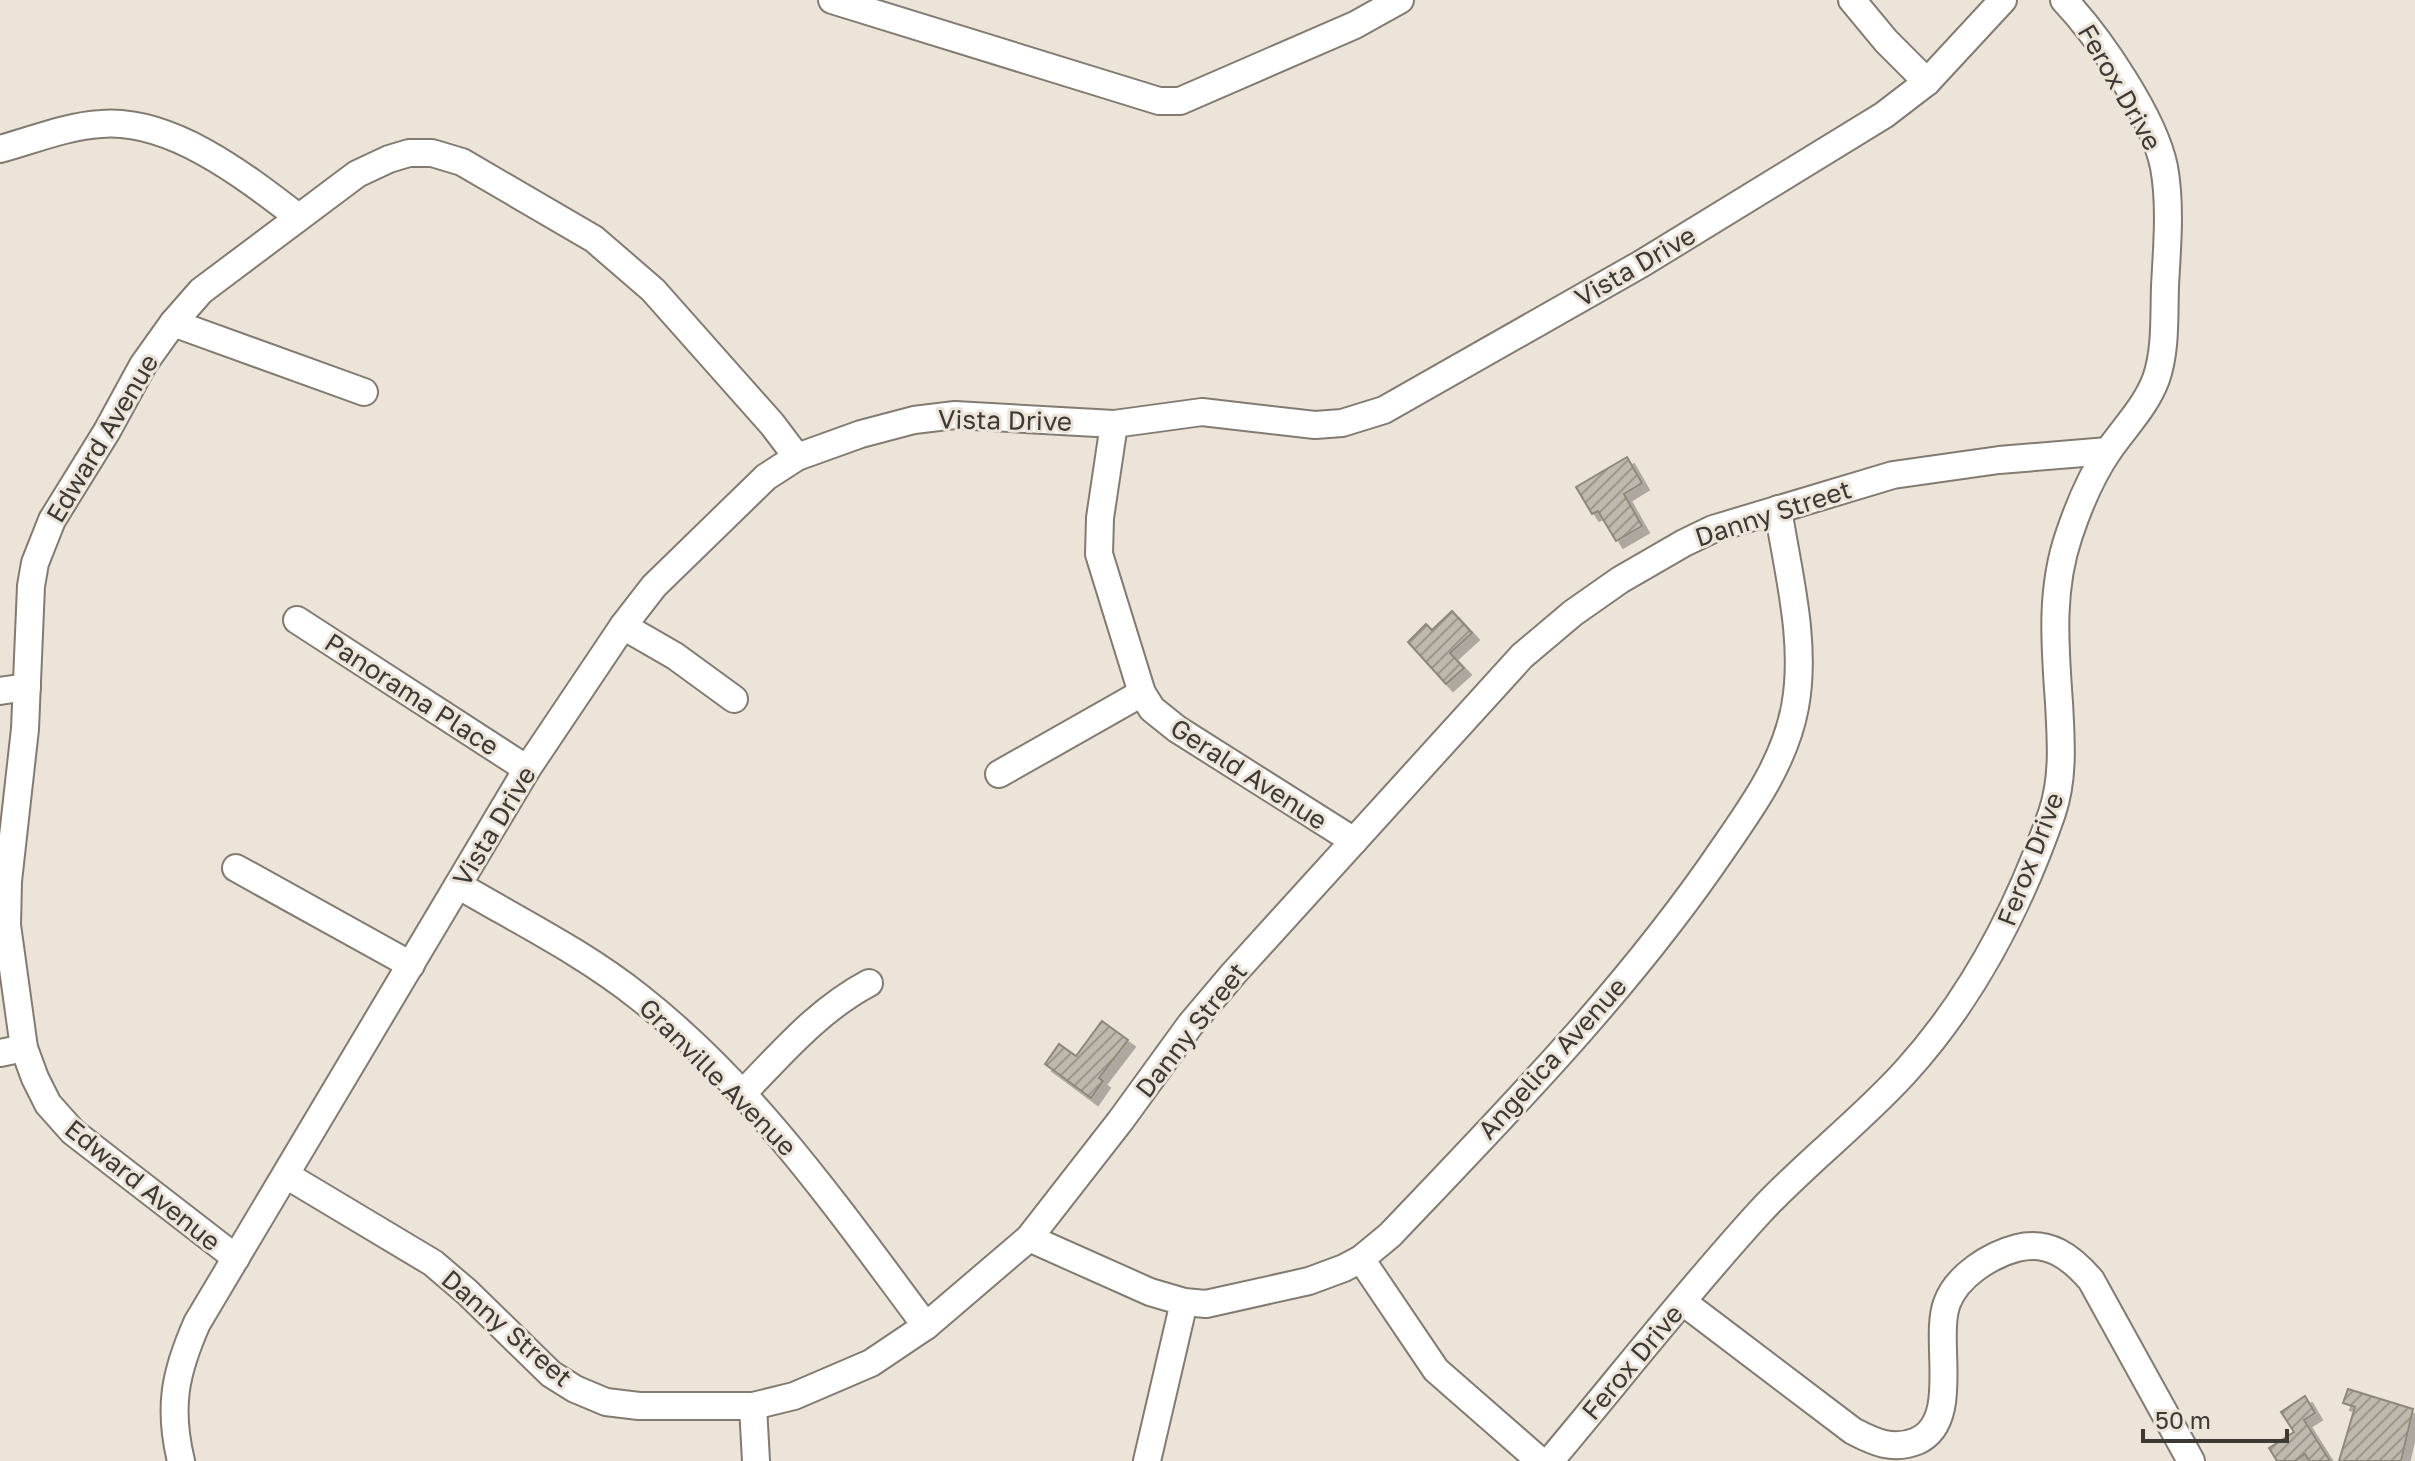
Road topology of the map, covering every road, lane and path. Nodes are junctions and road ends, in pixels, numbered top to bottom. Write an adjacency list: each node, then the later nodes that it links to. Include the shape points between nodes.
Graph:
1 (832, 0): 2 (street, via 1159,101 1180,101)
2 (1400, 0)
3 (1852, 0): 6 (street)
4 (2003, 0): 6 (street, Vista Drive)
5 (2064, 0): 12 (street, Ferox Drive, via 2098,39 2143,116 2159,151 2166,185 2159,369 2147,398)
6 (1927, 82): 11 (street, Vista Drive, via 1884,115 1641,264 1384,410 1315,425 1202,412)
7 (0, 149): 8 (street, via 101,124 127,125 186,144 234,169)
8 (298, 217): 9 (street, Edward Avenue, via 201,291); 13 (street, Edward Avenue, via 357,174 409,153 432,153 483,172 594,239 625,264)
9 (173, 323): 10 (street); 17 (street, Edward Avenue, via 143,365 40,548 31,586)
10 (364, 392)
11 (1114, 424): 13 (street, Vista Drive, via 955,415 861,434); 19 (street, Gerald Avenue, via 1099,554)
12 (2108, 451): 14 (street, Danny Street, via 1893,475); 36 (street, Ferox Drive, via 2080,504 2056,589 2062,756 2058,794 2001,935 1922,1053 1761,1210)
13 (797, 457): 16 (street, Vista Drive, via 728,512 654,586)
14 (1778, 509): 24 (street, Danny Street, via 1684,543 1573,613 1522,656); 34 (street, Angelica Avenue, via 1798,662 1795,706 1770,779 1653,945 1447,1174)
15 (297, 620): 22 (street, Panorama Place)
16 (623, 626): 20 (street); 22 (street, Vista Drive)
17 (27, 687): 18 (street); 21 (street, Edward Avenue)
18 (0, 691)
19 (1142, 693): 23 (street); 24 (street, Gerald Avenue, via 1152,709 1198,744)
20 (734, 699)
21 (11, 758): 29 (street, Edward Avenue, via 7,925)
22 (527, 769): 26 (street, Vista Drive)
23 (999, 774)
24 (1354, 841): 32 (street, Danny Street, via 1190,1025)
25 (236, 868): 27 (street)
26 (458, 885): 27 (street, Vista Drive); 30 (street, Granville Avenue, via 638,995)
27 (411, 965): 31 (street, Vista Drive)
28 (869, 983): 30 (street, via 814,1021)
29 (12, 1050): 33 (street, Edward Avenue, via 73,1132)
30 (742, 1094): 37 (street, Granville Avenue, via 832,1198)
31 (286, 1175): 33 (street, Vista Drive); 38 (street, Danny Street, via 433,1263 551,1374 575,1389 606,1402 639,1406)
32 (1029, 1238): 35 (street, Angelica Avenue); 37 (street, Danny Street)
33 (236, 1258): 39 (street, Vista Drive, via 182,1358 175,1410)
34 (1361, 1259): 35 (street, Angelica Avenue, via 1309,1281 1206,1304); 42 (street, via 1436,1370)
35 (1184, 1302): 41 (street)
36 (1683, 1302): 43 (street, Ferox Drive); 44 (street, via 1853,1431 1879,1444 1898,1446 1927,1435 1942,1403 1942,1318 1948,1299 1978,1266 2004,1252 2030,1245 2055,1250 2075,1261 2091,1280)
37 (926, 1326): 38 (street, Danny Street, via 871,1363 830,1382)
38 (753, 1406): 40 (street)
39 (181, 1461)
40 (756, 1461)
41 (1147, 1461)
42 (1540, 1461)
43 (1550, 1461)
44 (2191, 1461)

